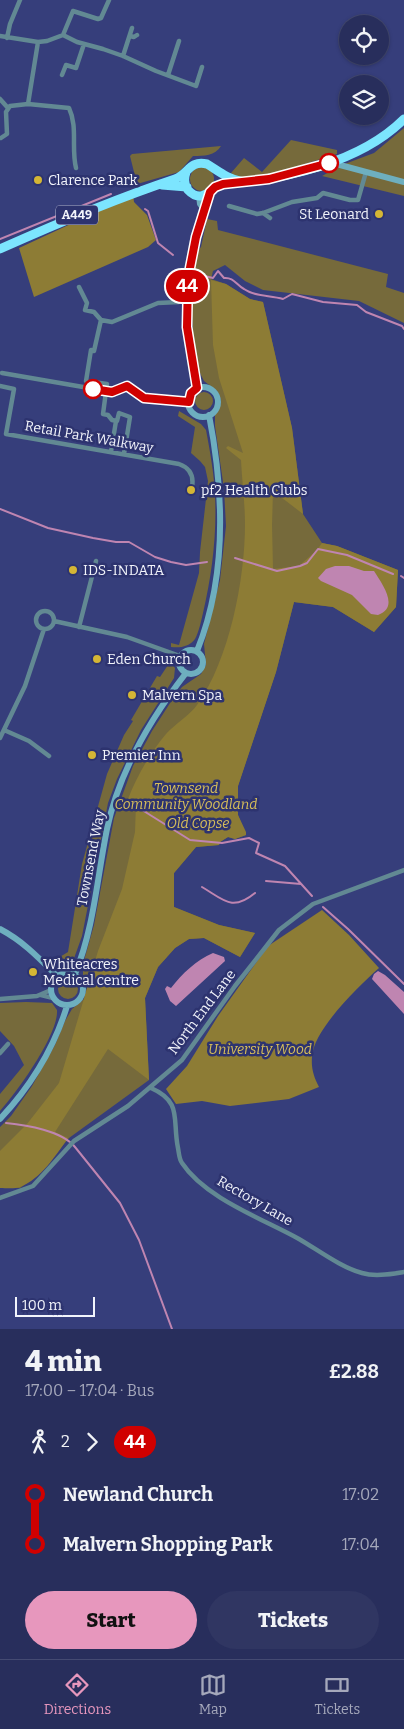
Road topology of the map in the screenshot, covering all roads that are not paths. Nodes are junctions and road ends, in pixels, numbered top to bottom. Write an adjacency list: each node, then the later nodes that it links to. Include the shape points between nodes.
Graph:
1 (109, 0): 5 (street, via 98,19 73,11)
2 (20, 1): 3 (street); 9 (street, via 8,29)
3 (25, 5)
4 (132, 28): 8 (street)
5 (63, 35): 11 (street); 12 (street)
6 (137, 35): 8 (street)
7 (0, 36): 9 (street)
8 (130, 36): 13 (street)
9 (8, 38): 11 (street)
10 (179, 41): 18 (street)
11 (38, 42): 20 (street)
12 (84, 44): 13 (street); 14 (street)
13 (123, 56): 18 (street)
14 (78, 64): 15 (street); 17 (street, via 76,68 66,65)
15 (84, 65)
16 (202, 67): 18 (street, via 196,86)
17 (62, 75)
18 (168, 75)
19 (0, 99): 21 (street)
20 (28, 104): 21 (street); 25 (street, via 69,108 74,118)
21 (8, 108): 23 (street, via 7,134)
22 (404, 119): 24 (highway, A449, via 396,128 351,156)
23 (1, 138)
24 (335, 162): 28 (main road); 29 (highway, A449, via 269,179)
25 (76, 168)
26 (186, 172): 27 (highway, A449, via 201,162); 31 (highway, A449, via 178,178); 32 (highway, via 184,181)
27 (216, 172): 29 (highway, A449); 33 (highway, via 218,178)
28 (366, 172): 30 (main road); 37 (street, via 358,200 323,193 317,198 292,202)
29 (242, 182): 33 (highway, A449, via 223,184)
30 (404, 182)
31 (154, 185): 32 (highway, A449); 39 (highway, A449)
32 (187, 188): 34 (highway, A449)
33 (213, 190): 34 (highway, A449); 36 (main road)
34 (199, 195): 36 (main road)
35 (229, 206): 37 (street)
36 (204, 209): 45 (main road, via 188,271 186,305)
37 (263, 214): 38 (street)
38 (270, 218)
39 (0, 249)
40 (79, 288): 42 (street, via 87,303 85,310 94,312)
41 (179, 302): 42 (street, via 158,303 112,322)
42 (102, 320): 46 (street, via 94,351 91,350 86,380 107,384)
43 (2, 373): 46 (street)
44 (0, 386): 52 (street, Retail Park Walkway, via 14,389 6,434)
45 (197, 388): 49 (main road, via 191,393); 50 (main road, Townsend Way, via 210,388 216,395 218,404)
46 (106, 391): 47 (street); 51 (street, via 103,414)
47 (112, 392)
48 (144, 398): 49 (street)
49 (189, 402): 50 (main road, via 196,414)
50 (209, 415): 59 (main road, Townsend Way, via 219,484 220,537 213,592)
51 (116, 421): 52 (street); 53 (street, via 119,413 130,417)
52 (111, 452): 53 (street, Retail Park Walkway)
53 (124, 454): 54 (street, Retail Park Walkway, via 181,464 190,472)
54 (192, 487)
55 (96, 561): 57 (street)
56 (54, 621): 57 (street); 58 (street, via 53,626); 58 (street, via 49,611 38,613 36,625)
57 (79, 627): 60 (street, via 127,637)
58 (44, 630): 62 (street, via 25,686)
59 (197, 651): 60 (main road, via 186,651); 61 (main road, Townsend Way, via 204,665 197,673)
60 (180, 656): 61 (main road, via 180,666)
61 (186, 673): 67 (main road, Townsend Way, via 153,720 121,783 107,827 91,923)
62 (4, 730): 63 (street); 64 (street, via 29,741)
63 (0, 738)
64 (49, 756)
65 (404, 870): 77 (street, North End Lane, via 313,904 279,930 234,986 182,1060)
66 (0, 929): 68 (main road, via 31,949)
67 (75, 974): 68 (main road); 73 (main road, via 82,983 83,994 77,1003)
68 (56, 976): 69 (main road)
69 (51, 990): 70 (street); 71 (main road)
70 (41, 995): 71 (street); 72 (street)
71 (53, 998): 73 (main road)
72 (0, 999)
73 (66, 1006): 80 (main road, via 44,1059)
74 (8, 1044): 75 (street)
75 (2, 1051): 76 (street)
76 (9, 1054)
77 (160, 1080): 78 (street, North End Lane); 79 (street, Rectory Lane)
78 (151, 1088): 79 (street); 81 (street, North End Lane, via 72,1143 33,1186)
79 (163, 1093): 82 (street, Rectory Lane, via 173,1106 181,1161 205,1185 249,1214 362,1273)
80 (0, 1119)
81 (0, 1198)
82 (404, 1272)

